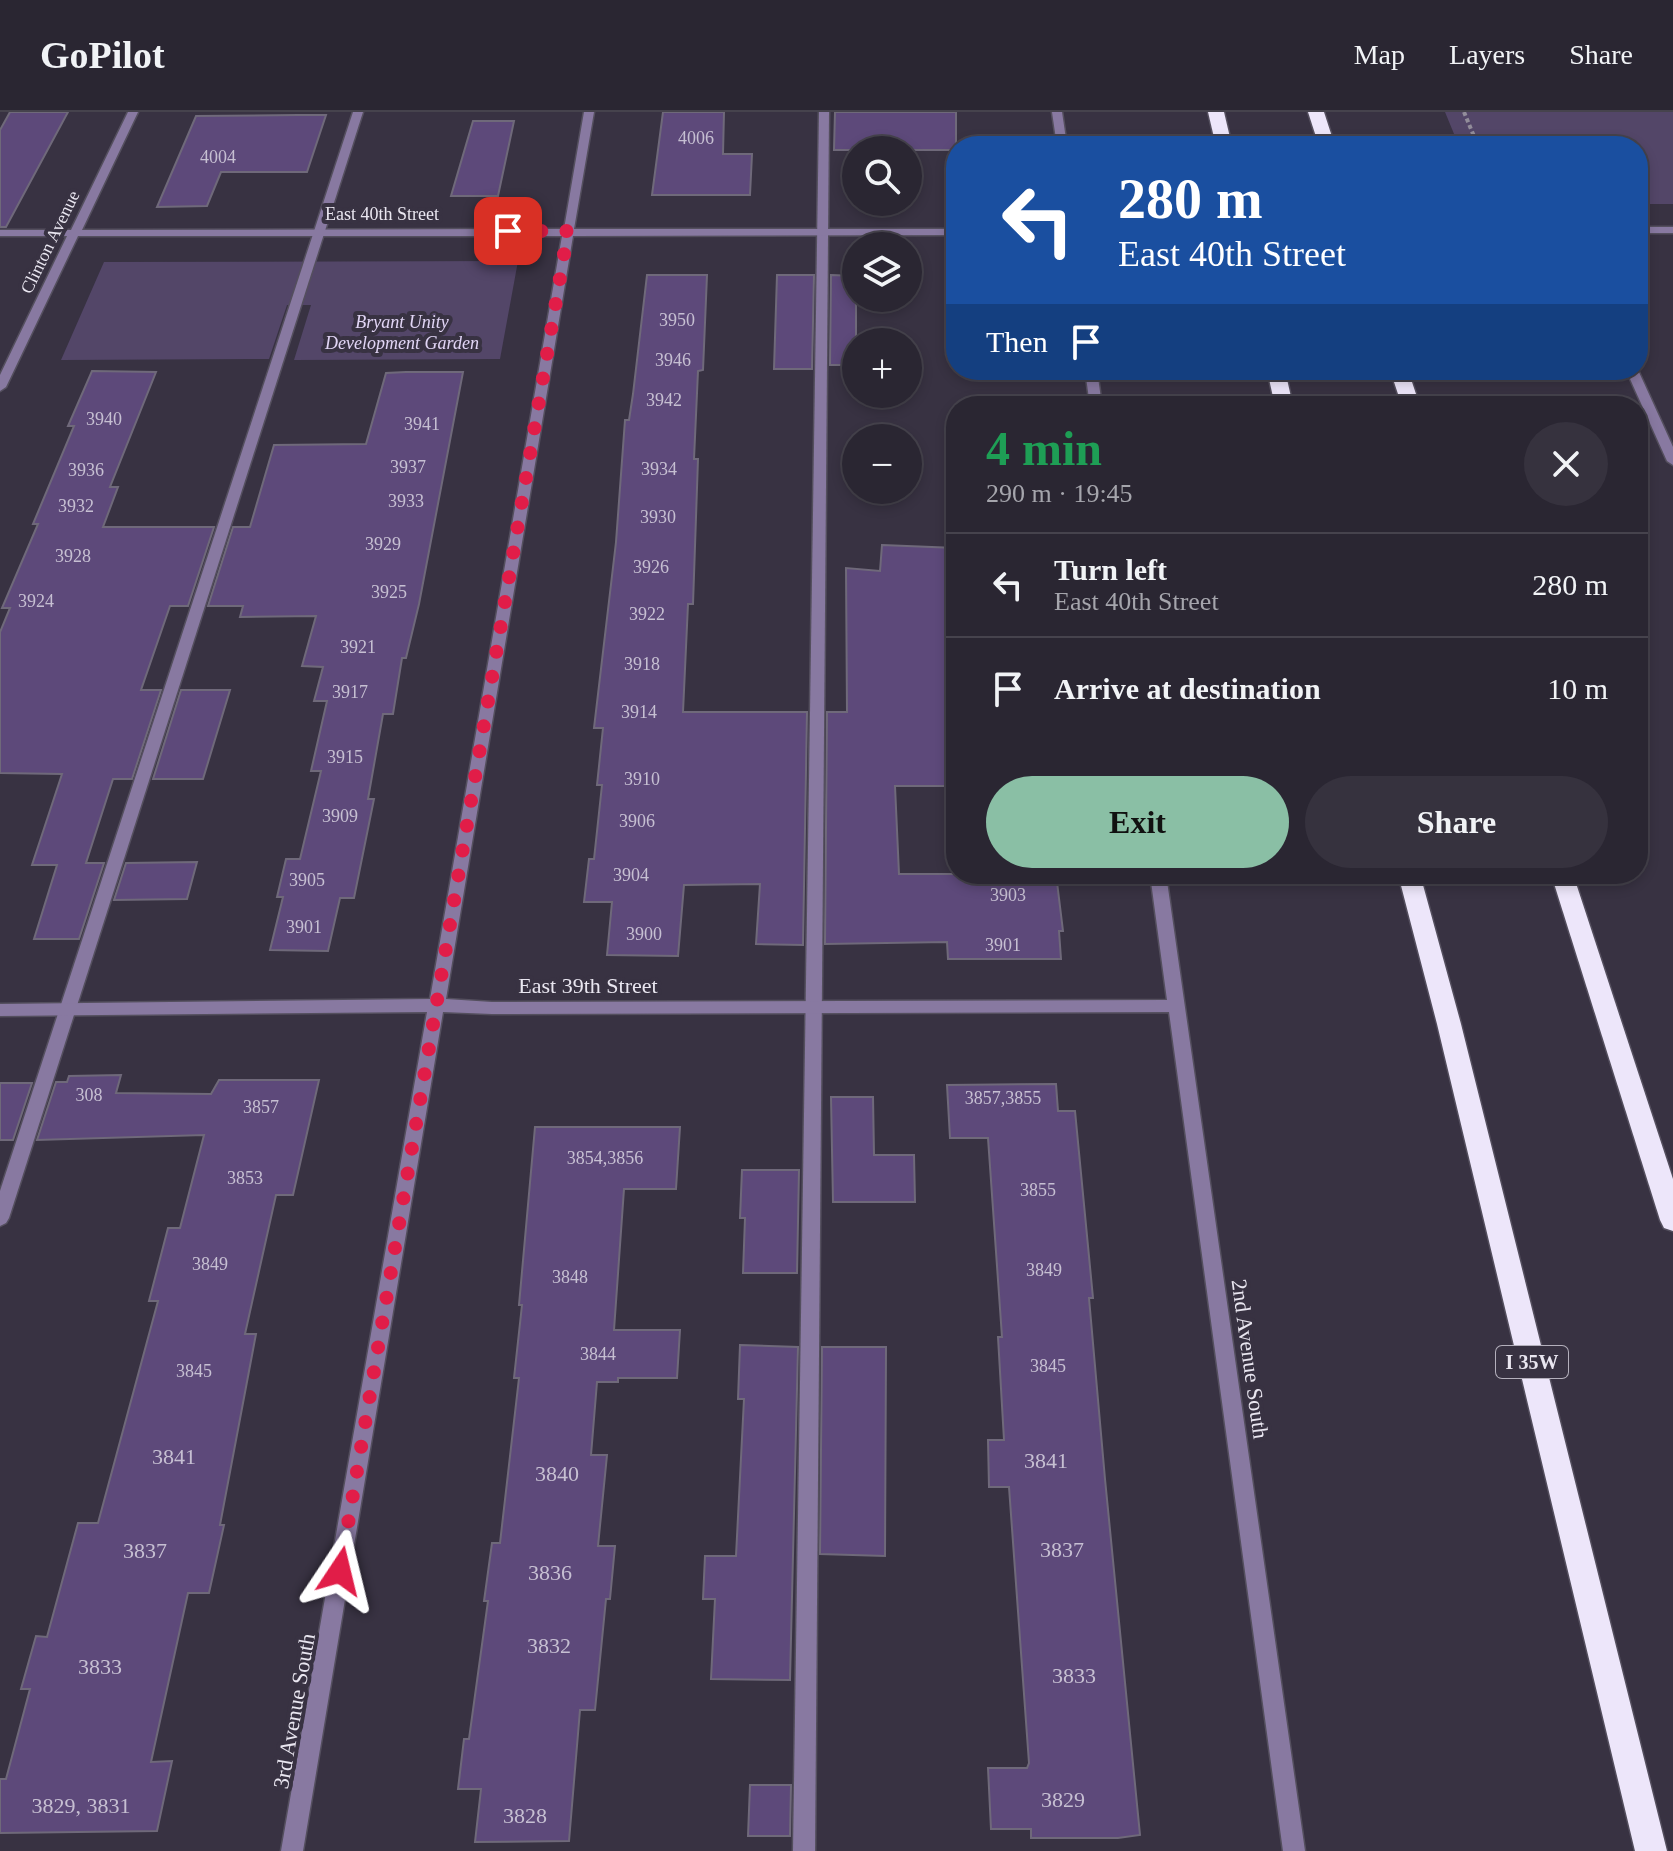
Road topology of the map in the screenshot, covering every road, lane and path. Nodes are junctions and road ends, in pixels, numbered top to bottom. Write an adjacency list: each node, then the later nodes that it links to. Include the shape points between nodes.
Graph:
1 (133, 112): 20 (street, Clinton Avenue)
2 (358, 112): 16 (street)
3 (589, 112): 15 (street, 3rd Avenue South)
4 (824, 112): 17 (street)
5 (1057, 112): 9 (street)
6 (1216, 112): 10 (highway)
7 (1316, 112): 11 (highway)
8 (1464, 112): 12 (path)
9 (1061, 136)
10 (1222, 136)
11 (1324, 136)
12 (1474, 136)
13 (1648, 230): 14 (street)
14 (1673, 230)
15 (568, 231): 16 (street, East 40th Street); 17 (street, East 40th Street); 27 (street, 3rd Avenue South)
16 (319, 232): 20 (street, East 40th Street); 31 (street)
17 (822, 232): 18 (street, East 40th Street); 28 (street)
18 (946, 232)
19 (0, 233): 20 (street, East 40th Street)
20 (75, 233): 21 (street, Clinton Avenue)
21 (0, 387)
22 (1648, 406): 23 (street)
23 (1673, 461)
24 (1159, 884): 29 (street, 2nd Avenue South)
25 (1412, 884): 37 (highway, I 35W)
26 (1565, 884): 33 (highway)
27 (436, 1005): 28 (street, East 39th Street); 31 (street, East 39th Street); 34 (street, 3rd Avenue South)
28 (812, 1006): 29 (street, East 39th Street); 35 (street)
29 (1177, 1006): 36 (street, 2nd Avenue South)
30 (0, 1010): 31 (street, East 39th Street)
31 (65, 1010): 32 (street)
32 (0, 1218)
33 (1673, 1220)
34 (292, 1851)
35 (804, 1851)
36 (1294, 1851)
37 (1651, 1851)

